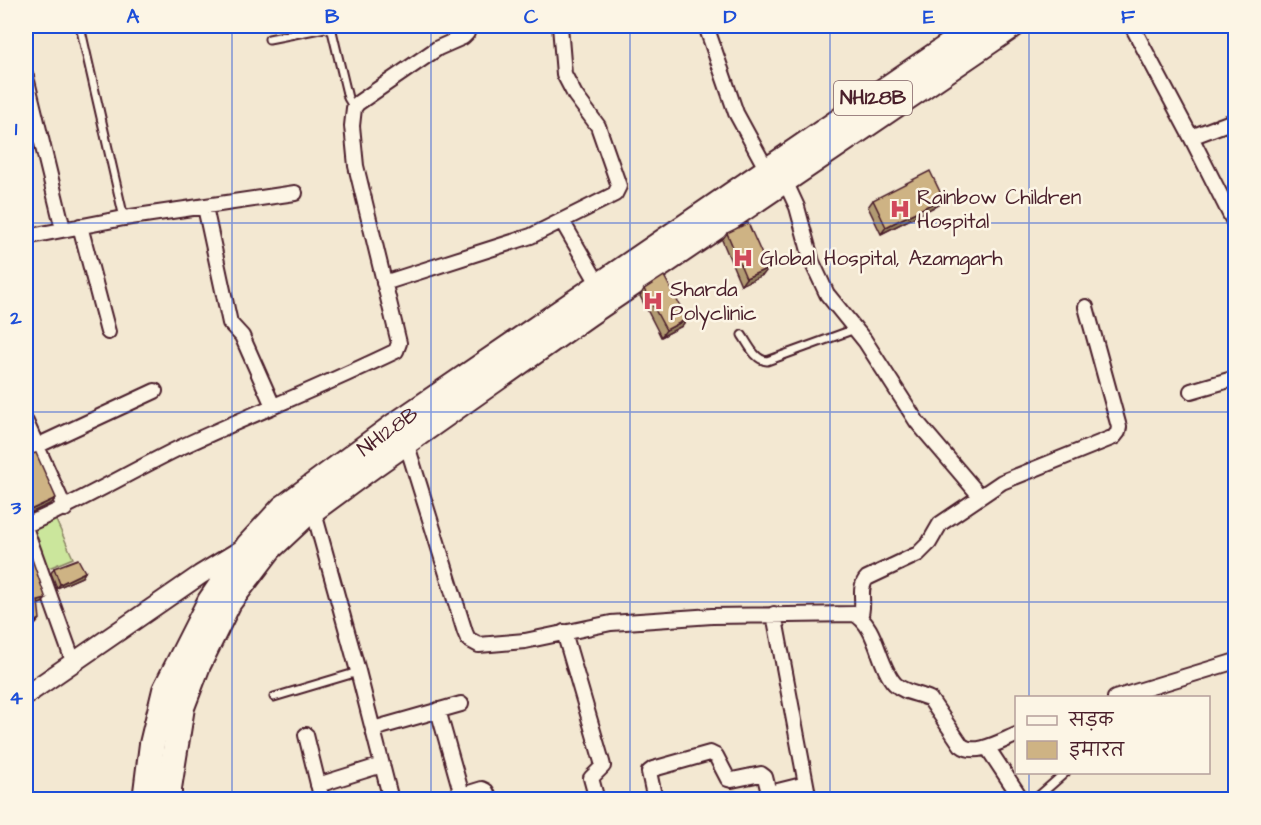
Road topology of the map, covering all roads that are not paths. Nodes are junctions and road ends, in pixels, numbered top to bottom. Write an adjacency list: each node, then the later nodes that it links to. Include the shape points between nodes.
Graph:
1 (80, 26): 16 (lane)
2 (468, 26): 10 (street, via 463,37 438,48)
3 (560, 26): 17 (street, via 564,74 598,126 619,186 615,194)
4 (706, 26): 13 (street, via 736,113)
5 (978, 26): 13 (highway, NH128B)
6 (1012, 26): 13 (highway)
7 (1132, 26): 12 (street)
8 (269, 39): 10 (lane, via 325,28 332,31 348,98)
9 (26, 77): 20 (street)
10 (354, 108): 22 (street, via 356,166)
11 (1236, 120): 12 (street)
12 (1191, 137): 19 (street)
13 (776, 175): 23 (highway, NH128B); 25 (street, via 797,207 822,286); 33 (highway)
14 (295, 193): 15 (street)
15 (205, 207): 16 (street); 31 (street, via 230,323 242,336)
16 (124, 218): 18 (street)
17 (562, 221): 22 (street, via 521,239); 23 (street)
18 (80, 226): 20 (street); 26 (street)
19 (1236, 226)
20 (63, 229): 21 (street)
21 (26, 237)
22 (384, 283): 31 (street, via 399,343 396,351)
23 (598, 285): 39 (highway, NH128B, via 283,508)
24 (1086, 307): 35 (street, via 1118,432 1114,437 1014,476)
25 (855, 328): 27 (lane, via 767,361 757,357); 35 (street, via 917,422)
26 (108, 332)
27 (742, 335)
28 (1236, 378): 30 (street)
29 (155, 391): 34 (street)
30 (1191, 391)
31 (273, 406): 36 (street, via 174,451)
32 (26, 422): 34 (street)
33 (406, 442): 37 (highway); 42 (street, via 468,639 479,645 519,642)
34 (31, 449): 36 (street)
35 (980, 496): 41 (street, via 940,524 918,554 863,582 864,606)
36 (65, 509): 38 (street)
37 (313, 509): 39 (highway); 45 (street)
38 (26, 528): 43 (street)
39 (259, 547): 43 (street, via 200,575); 60 (highway, NH128B, via 210,601 165,690 152,744); 61 (highway, via 198,665 183,707)
40 (774, 614): 41 (street); 42 (street, via 611,623); 57 (street)
41 (860, 617): 54 (street, via 897,686 930,699 966,749)
42 (564, 632): 66 (street, via 603,766 591,778)
43 (73, 661): 46 (street)
44 (1236, 661): 47 (street)
45 (358, 671): 48 (lane); 51 (street)
46 (26, 695)
47 (1122, 696)
48 (274, 697)
49 (461, 704): 50 (street)
50 (438, 710): 51 (street); 59 (street)
51 (373, 729): 55 (street)
52 (306, 735): 58 (street)
53 (1015, 736): 54 (street)
54 (987, 747): 69 (street)
55 (382, 765): 58 (street); 63 (street)
56 (1064, 774): 70 (lane)
57 (806, 784): 67 (street, via 774,792 768,789 761,774 728,779 716,756 710,753 649,772); 68 (street)
58 (318, 785): 62 (street)
59 (462, 795): 64 (street); 65 (street, via 482,789)
60 (145, 800)
61 (169, 800)
62 (322, 800)
63 (390, 800)
64 (446, 800)
65 (490, 800)
66 (597, 800)
67 (655, 800)
68 (809, 800)
69 (1022, 800)
70 (1034, 800)

